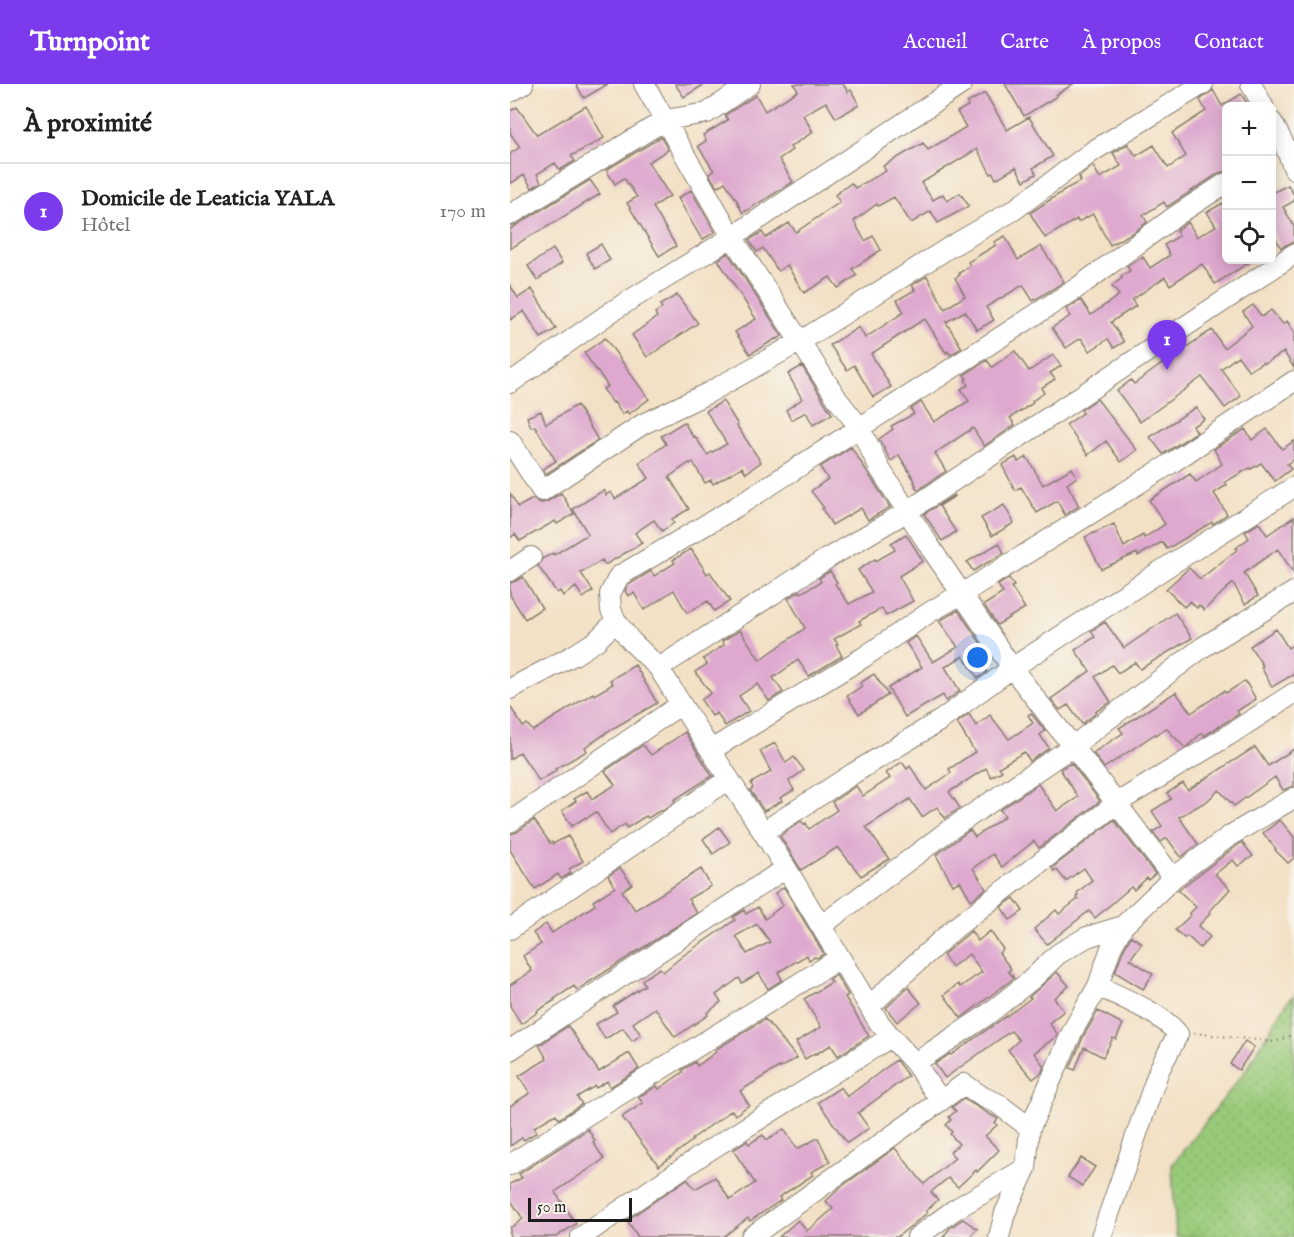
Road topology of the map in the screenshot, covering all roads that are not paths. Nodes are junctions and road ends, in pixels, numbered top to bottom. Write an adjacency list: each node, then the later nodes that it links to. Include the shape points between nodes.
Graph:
1 (523, 84): 7 (street)
2 (644, 84): 9 (street)
3 (750, 84): 9 (street, via 707,113)
4 (962, 84): 15 (street)
5 (1203, 84): 17 (street, via 1093,151 1014,210)
6 (1251, 84): 8 (street)
7 (510, 92)
8 (1261, 102)
9 (665, 120): 14 (street); 15 (street)
10 (1276, 131): 11 (street)
11 (1283, 147): 12 (street)
12 (1294, 169)
13 (1222, 186): 20 (street, via 1077,288)
14 (510, 215)
15 (732, 237): 17 (street); 19 (street, via 614,310)
16 (1294, 254): 23 (street)
17 (801, 341): 20 (street); 21 (street, via 643,424 542,490)
18 (1294, 381): 27 (street)
19 (510, 383)
20 (860, 428): 23 (street, via 880,469); 28 (street, via 619,576 610,594)
21 (512, 448)
22 (1294, 487): 30 (street)
23 (908, 511): 27 (street); 29 (street)
24 (531, 558): 25 (street)
25 (510, 570)
26 (1294, 591): 34 (street, via 1203,647)
27 (963, 594): 30 (street); 35 (street)
28 (616, 621): 29 (street); 31 (street, via 581,651)
29 (659, 668): 33 (street)
30 (1012, 668): 34 (street); 40 (street, via 941,720)
31 (510, 689)
32 (1294, 693): 38 (street)
33 (681, 704): 35 (street); 39 (street)
34 (1073, 746): 38 (street); 43 (street, via 945,833)
35 (711, 750): 36 (street)
36 (729, 779): 40 (street); 45 (street)
37 (1294, 798): 42 (street, via 1231,835)
38 (1117, 803): 42 (street); 48 (street, via 955,928)
39 (510, 822)
40 (763, 832): 41 (street)
41 (786, 868): 43 (street); 50 (street)
42 (1173, 878): 44 (street)
43 (821, 926): 46 (street)
44 (1123, 927): 47 (street); 51 (street, via 1087,937 1058,954 987,1015)
45 (510, 929)
46 (840, 958): 48 (street); 54 (street)
47 (1098, 986): 53 (street, via 1073,1030); 60 (street, via 1162,1019 1178,1034 1159,1070)
48 (870, 1006): 49 (street)
49 (891, 1038): 51 (street); 56 (street, via 705,1153)
50 (510, 1050)
51 (915, 1063): 52 (street)
52 (940, 1101): 53 (street, via 964,1084); 57 (street)
53 (1030, 1128): 55 (street)
54 (510, 1165)
55 (1026, 1168): 58 (street, via 954,1210); 59 (street, via 1005,1213)
56 (581, 1237)
57 (751, 1237)
58 (917, 1237)
59 (999, 1237)
60 (1101, 1237)

